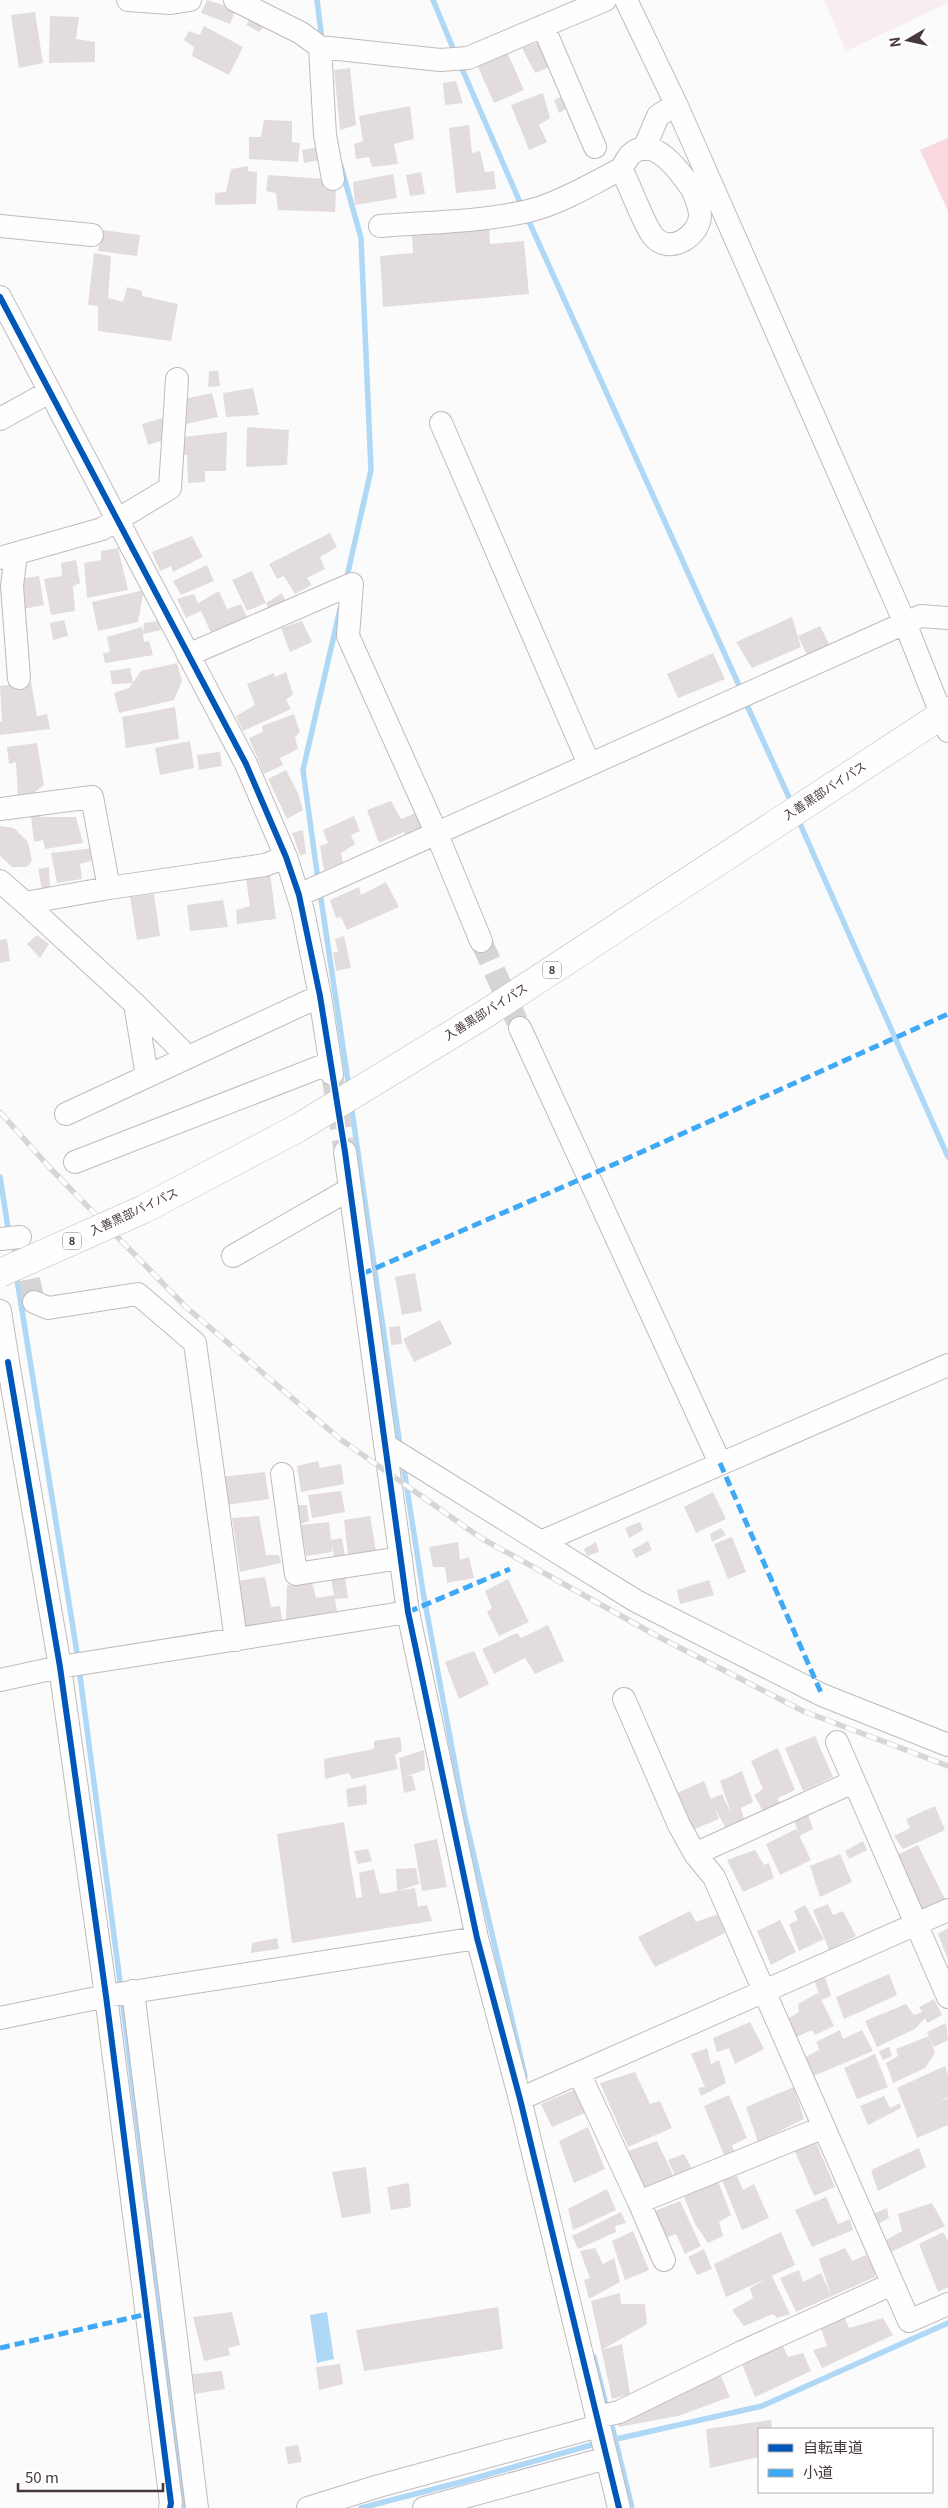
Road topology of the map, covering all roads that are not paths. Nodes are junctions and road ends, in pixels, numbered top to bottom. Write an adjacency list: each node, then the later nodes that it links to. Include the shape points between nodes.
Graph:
1 (128, 0): 5 (street)
2 (235, 0): 7 (street, via 301,33)
3 (605, 0): 6 (street)
4 (626, 0): 8 (street)
5 (189, 1)
6 (543, 26): 7 (street, via 468,58 440,60); 9 (street)
7 (320, 47): 12 (street, via 325,135)
8 (676, 104): 10 (street, via 658,116); 13 (street)
9 (595, 147)
10 (644, 149): 11 (street, via 631,154); 13 (street, via 660,152 678,170)
11 (622, 169): 13 (street, via 654,237 669,244 687,240 698,228); 15 (street, via 557,202 538,208 505,215)
12 (334, 179)
13 (701, 185): 25 (street)
14 (0, 226): 16 (street)
15 (380, 226)
16 (92, 236)
17 (0, 298): 19 (street)
18 (177, 379): 22 (street, via 170,488)
19 (49, 392): 20 (street); 22 (street)
20 (0, 419)
21 (441, 423): 29 (street)
22 (117, 520): 23 (street, via 102,529); 26 (street)
23 (8, 556): 27 (street)
24 (948, 618): 25 (street, via 920,616)
25 (905, 623): 28 (street); 29 (street)
26 (188, 655): 31 (street, via 352,584 348,636); 32 (street, via 246,764)
27 (19, 678)
28 (946, 719): 48 (highway, 入善黒部バイパス / 8, bridge, via 485,1014 298,1128 144,1209)
29 (589, 764): 31 (street)
30 (0, 809): 34 (street, via 92,797)
31 (436, 832): 35 (street); 37 (street)
32 (286, 857): 34 (street, via 265,865); 35 (street)
33 (0, 881): 36 (street)
34 (109, 888): 36 (street)
35 (299, 895): 38 (street)
36 (25, 903): 39 (street)
37 (481, 941)
38 (320, 996): 41 (street); 45 (street, via 331,1069)
39 (135, 1004): 41 (street); 42 (street)
40 (520, 1028): 54 (street)
41 (188, 1057): 42 (street)
42 (147, 1076): 43 (street)
43 (66, 1114)
44 (346, 1152): 46 (street)
45 (75, 1162)
46 (350, 1189): 47 (street); 53 (street)
47 (234, 1256)
48 (0, 1273)
49 (34, 1302): 59 (street, via 48,1308 138,1294 195,1343)
50 (0, 1311): 51 (street)
51 (4, 1363): 60 (street)
52 (948, 1365): 54 (street)
53 (385, 1445): 56 (street); 57 (street)
54 (720, 1463): 56 (street)
55 (282, 1474): 57 (street, via 296,1574)
56 (543, 1541): 64 (street, via 636,1601 804,1686)
57 (401, 1558): 58 (street)
58 (408, 1612): 59 (street); 69 (street)
59 (236, 1640): 60 (street)
60 (60, 1666): 61 (street); 72 (street)
61 (0, 1680)
62 (624, 1700): 66 (street)
63 (837, 1742): 65 (street)
64 (948, 1745)
65 (853, 1782): 66 (street); 68 (street)
66 (695, 1854): 71 (street, via 714,1877)
67 (948, 1910): 68 (street)
68 (915, 1925): 71 (street); 73 (street)
69 (477, 1938): 70 (street); 76 (street)
70 (133, 1991): 72 (street); 85 (street)
71 (764, 1992): 75 (street); 77 (street)
72 (106, 1996): 74 (street); 84 (street)
73 (948, 1997)
74 (0, 2018)
75 (579, 2073): 76 (street); 78 (street)
76 (520, 2099): 82 (street)
77 (824, 2127): 78 (street); 80 (street)
78 (639, 2202): 79 (street)
79 (664, 2260)
80 (892, 2284): 81 (street, via 909,2321); 82 (street)
81 (948, 2304)
82 (598, 2421): 83 (street); 86 (street)
83 (607, 2458): 87 (street); 88 (street)
84 (170, 2508)
85 (197, 2508)
86 (308, 2508)
87 (424, 2508)
88 (619, 2508)

